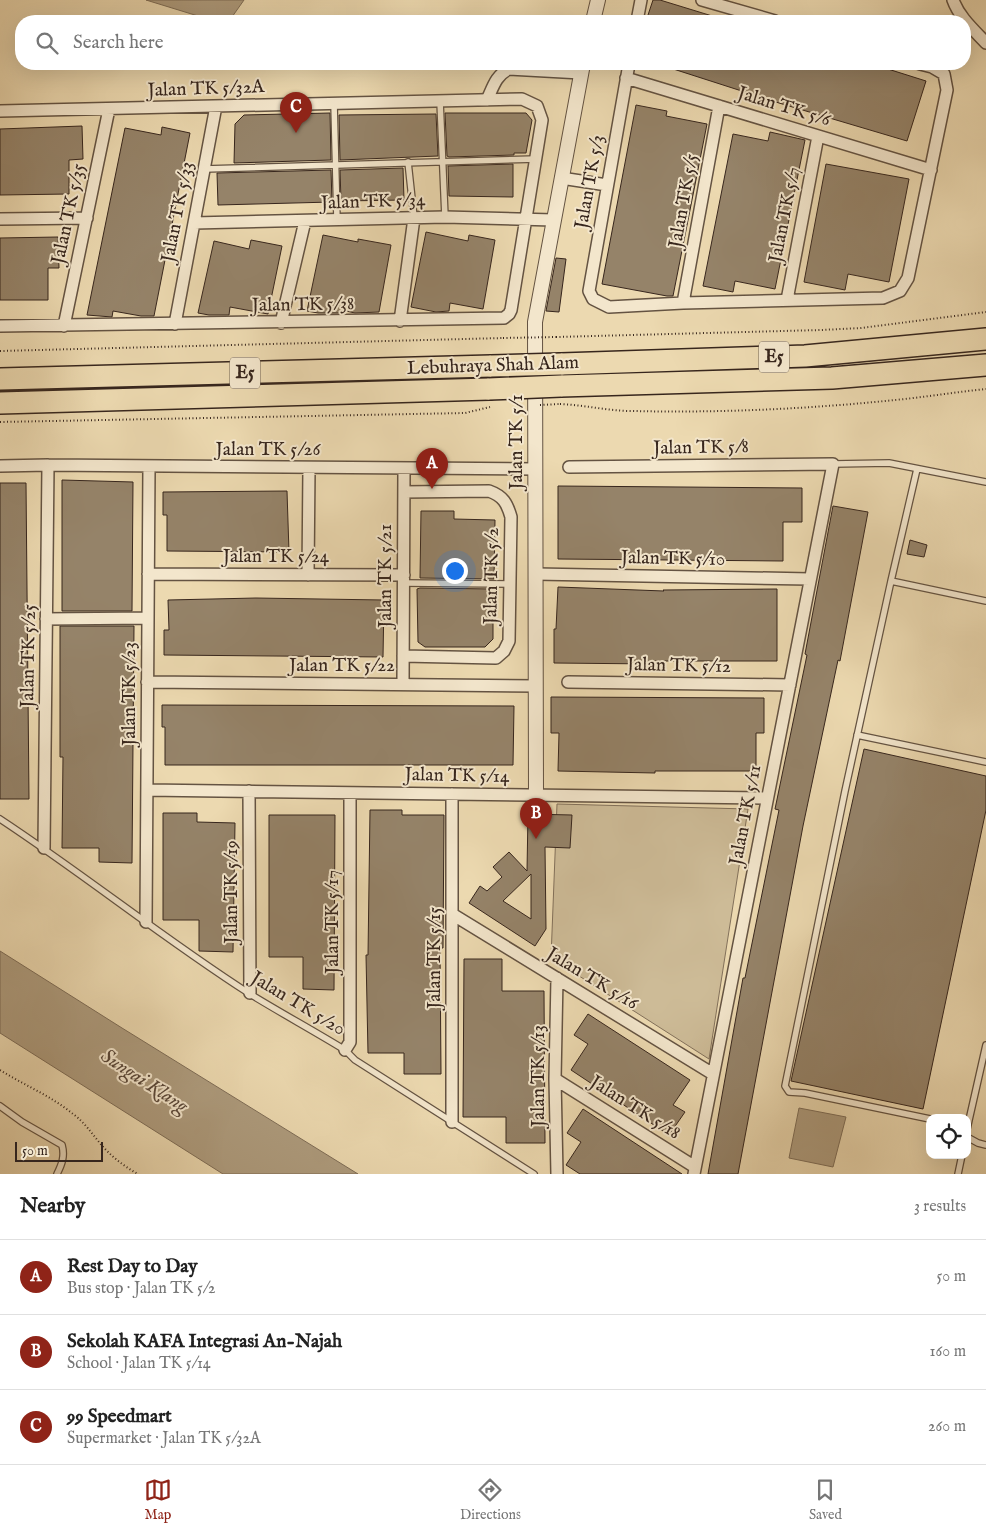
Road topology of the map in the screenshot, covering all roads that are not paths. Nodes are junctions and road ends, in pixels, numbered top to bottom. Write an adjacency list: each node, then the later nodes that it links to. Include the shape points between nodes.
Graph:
1 (598, 0): 5 (street)
2 (641, 0): 6 (street)
3 (702, 0): 7 (street)
4 (953, 0): 8 (street)
5 (594, 15)
6 (638, 15)
7 (754, 15)
8 (962, 15)
9 (971, 27): 10 (street)
10 (986, 43)
11 (507, 70): 17 (street, via 496,80)
12 (582, 70): 30 (street, Jalan TK 5/1)
13 (628, 70): 15 (street, Jalan TK 5/3)
14 (937, 70): 29 (street, via 944,74 947,90)
15 (626, 78): 20 (street, Jalan TK 5/6); 31 (street, Jalan TK 5/3)
16 (440, 100): 17 (street, Jalan TK 5/32A); 18 (street, Jalan TK 5/32A); 25 (lane)
17 (487, 100): 24 (street, Jalan TK 5/32A, via 522,99 537,106 542,120)
18 (334, 102): 19 (street, Jalan TK 5/32A); 27 (lane)
19 (216, 106): 21 (street, Jalan TK 5/32A); 28 (street, Jalan TK 5/33)
20 (720, 106): 23 (street, Jalan TK 5/6); 42 (street, Jalan TK 5/5)
21 (109, 108): 22 (street, Jalan TK 5/32A); 33 (street, Jalan TK 5/35)
22 (0, 111)
23 (818, 136): 29 (street, Jalan TK 5/6); 41 (street, Jalan TK 5/7)
24 (537, 158): 25 (lane); 36 (street, Jalan TK 5/32A)
25 (442, 161): 26 (lane); 32 (lane)
26 (408, 162): 27 (lane); 34 (lane)
27 (335, 165): 28 (lane); 37 (lane)
28 (204, 169): 40 (street, Jalan TK 5/33)
29 (931, 170): 41 (street, via 908,278 900,292 883,298)
30 (561, 178): 31 (street); 38 (street, Jalan TK 5/1)
31 (607, 185): 42 (street, Jalan TK 5/3, via 589,291 593,299 609,307)
32 (445, 217): 34 (street, Jalan TK 5/34); 36 (street, Jalan TK 5/34)
33 (87, 218): 35 (street); 47 (street, Jalan TK 5/35)
34 (414, 218): 37 (street, Jalan TK 5/34); 43 (street)
35 (0, 219)
36 (526, 219): 38 (street, Jalan TK 5/34); 43 (street, Jalan TK 5/38, via 509,314 504,318)
37 (337, 220): 39 (street, Jalan TK 5/34)
38 (553, 220): 59 (street, Jalan TK 5/1, via 535,322)
39 (305, 221): 40 (street, Jalan TK 5/34); 44 (street)
40 (194, 224): 45 (street, Jalan TK 5/33)
41 (787, 300): 42 (street)
42 (683, 303)
43 (400, 321): 44 (street, Jalan TK 5/38)
44 (281, 323): 45 (street, Jalan TK 5/38)
45 (175, 324): 47 (street, Jalan TK 5/38)
46 (0, 326): 47 (street, Jalan TK 5/38)
47 (64, 326)
48 (986, 339): 50 (highway, Lebuhraya Shah Alam / E5, bridge, via 805,356)
49 (986, 365): 51 (highway, Lebuhraya Shah Alam / E5, bridge, via 561,395)
50 (0, 379)
51 (0, 403)
52 (833, 464): 56 (street, Jalan TK 5/8); 60 (lane, via 889,464); 67 (street, Jalan TK 5/11)
53 (48, 465): 54 (street, Jalan TK 5/26); 55 (street, Jalan TK 5/26); 72 (street, Jalan TK 5/25)
54 (0, 466)
55 (149, 467): 57 (street, Jalan TK 5/26); 63 (street, Jalan TK 5/23)
56 (569, 467)
57 (309, 468): 58 (street, Jalan TK 5/26); 64 (street)
58 (404, 469): 59 (street, Jalan TK 5/26); 62 (street, Jalan TK 5/21)
59 (536, 469): 65 (street, Jalan TK 5/1)
60 (917, 469): 61 (lane); 68 (lane)
61 (986, 482)
62 (404, 492): 66 (street, Jalan TK 5/21); 69 (street, Jalan TK 5/2, via 489,491 499,495 507,505 510,517)
63 (148, 574): 64 (street, Jalan TK 5/24); 71 (street, Jalan TK 5/23)
64 (308, 574): 66 (street, Jalan TK 5/24)
65 (536, 574): 67 (street, Jalan TK 5/10); 78 (street, Jalan TK 5/1)
66 (404, 579): 69 (lane); 73 (street, Jalan TK 5/21)
67 (810, 579): 77 (street, Jalan TK 5/11)
68 (891, 581): 70 (lane); 79 (lane)
69 (510, 584): 73 (street, Jalan TK 5/2, via 509,641 496,658)
70 (986, 601)
71 (148, 618): 72 (street); 74 (street, Jalan TK 5/23)
72 (46, 619): 88 (street, Jalan TK 5/25)
73 (404, 656): 76 (street, Jalan TK 5/21)
74 (147, 682): 76 (street, Jalan TK 5/22); 81 (street, Jalan TK 5/23)
75 (568, 682): 77 (street, Jalan TK 5/12)
76 (403, 684): 78 (street, Jalan TK 5/22)
77 (790, 684): 86 (street, Jalan TK 5/11)
78 (536, 686): 85 (street, Jalan TK 5/1)
79 (858, 735): 80 (lane); 99 (lane, via 785,1086 790,1092)
80 (986, 762)
81 (146, 790): 82 (street, Jalan TK 5/14); 90 (street, Jalan TK 5/23)
82 (249, 791): 83 (street, Jalan TK 5/14); 92 (street, Jalan TK 5/19)
83 (350, 792): 84 (street, Jalan TK 5/14); 94 (street, Jalan TK 5/17, via 350,1042)
84 (452, 794): 85 (street, Jalan TK 5/14); 89 (street, Jalan TK 5/15)
85 (536, 795): 86 (street, Jalan TK 5/14)
86 (767, 798): 95 (street, Jalan TK 5/11)
87 (0, 819): 88 (lane, Jalan TK 5/20)
88 (44, 848): 90 (lane, Jalan TK 5/20)
89 (452, 914): 91 (street, Jalan TK 5/16); 100 (street, Jalan TK 5/15)
90 (146, 922): 92 (lane, Jalan TK 5/20)
91 (557, 978): 95 (street, Jalan TK 5/16); 96 (street, Jalan TK 5/13)
92 (250, 994): 94 (lane, Jalan TK 5/20)
93 (986, 1045): 98 (lane)
94 (345, 1050): 100 (lane, Jalan TK 5/20, via 355,1060)
95 (713, 1074): 104 (street, Jalan TK 5/11)
96 (555, 1079): 104 (street, Jalan TK 5/18); 107 (street, Jalan TK 5/13)
97 (0, 1106): 105 (lane, via 62,1145 64,1153)
98 (970, 1114)
99 (926, 1118)
100 (452, 1122): 106 (lane, Jalan TK 5/20)
101 (971, 1139): 102 (lane)
102 (986, 1145)
103 (961, 1159): 108 (lane)
104 (694, 1170)
105 (57, 1174)
106 (534, 1174)
107 (557, 1174)
108 (958, 1174)

